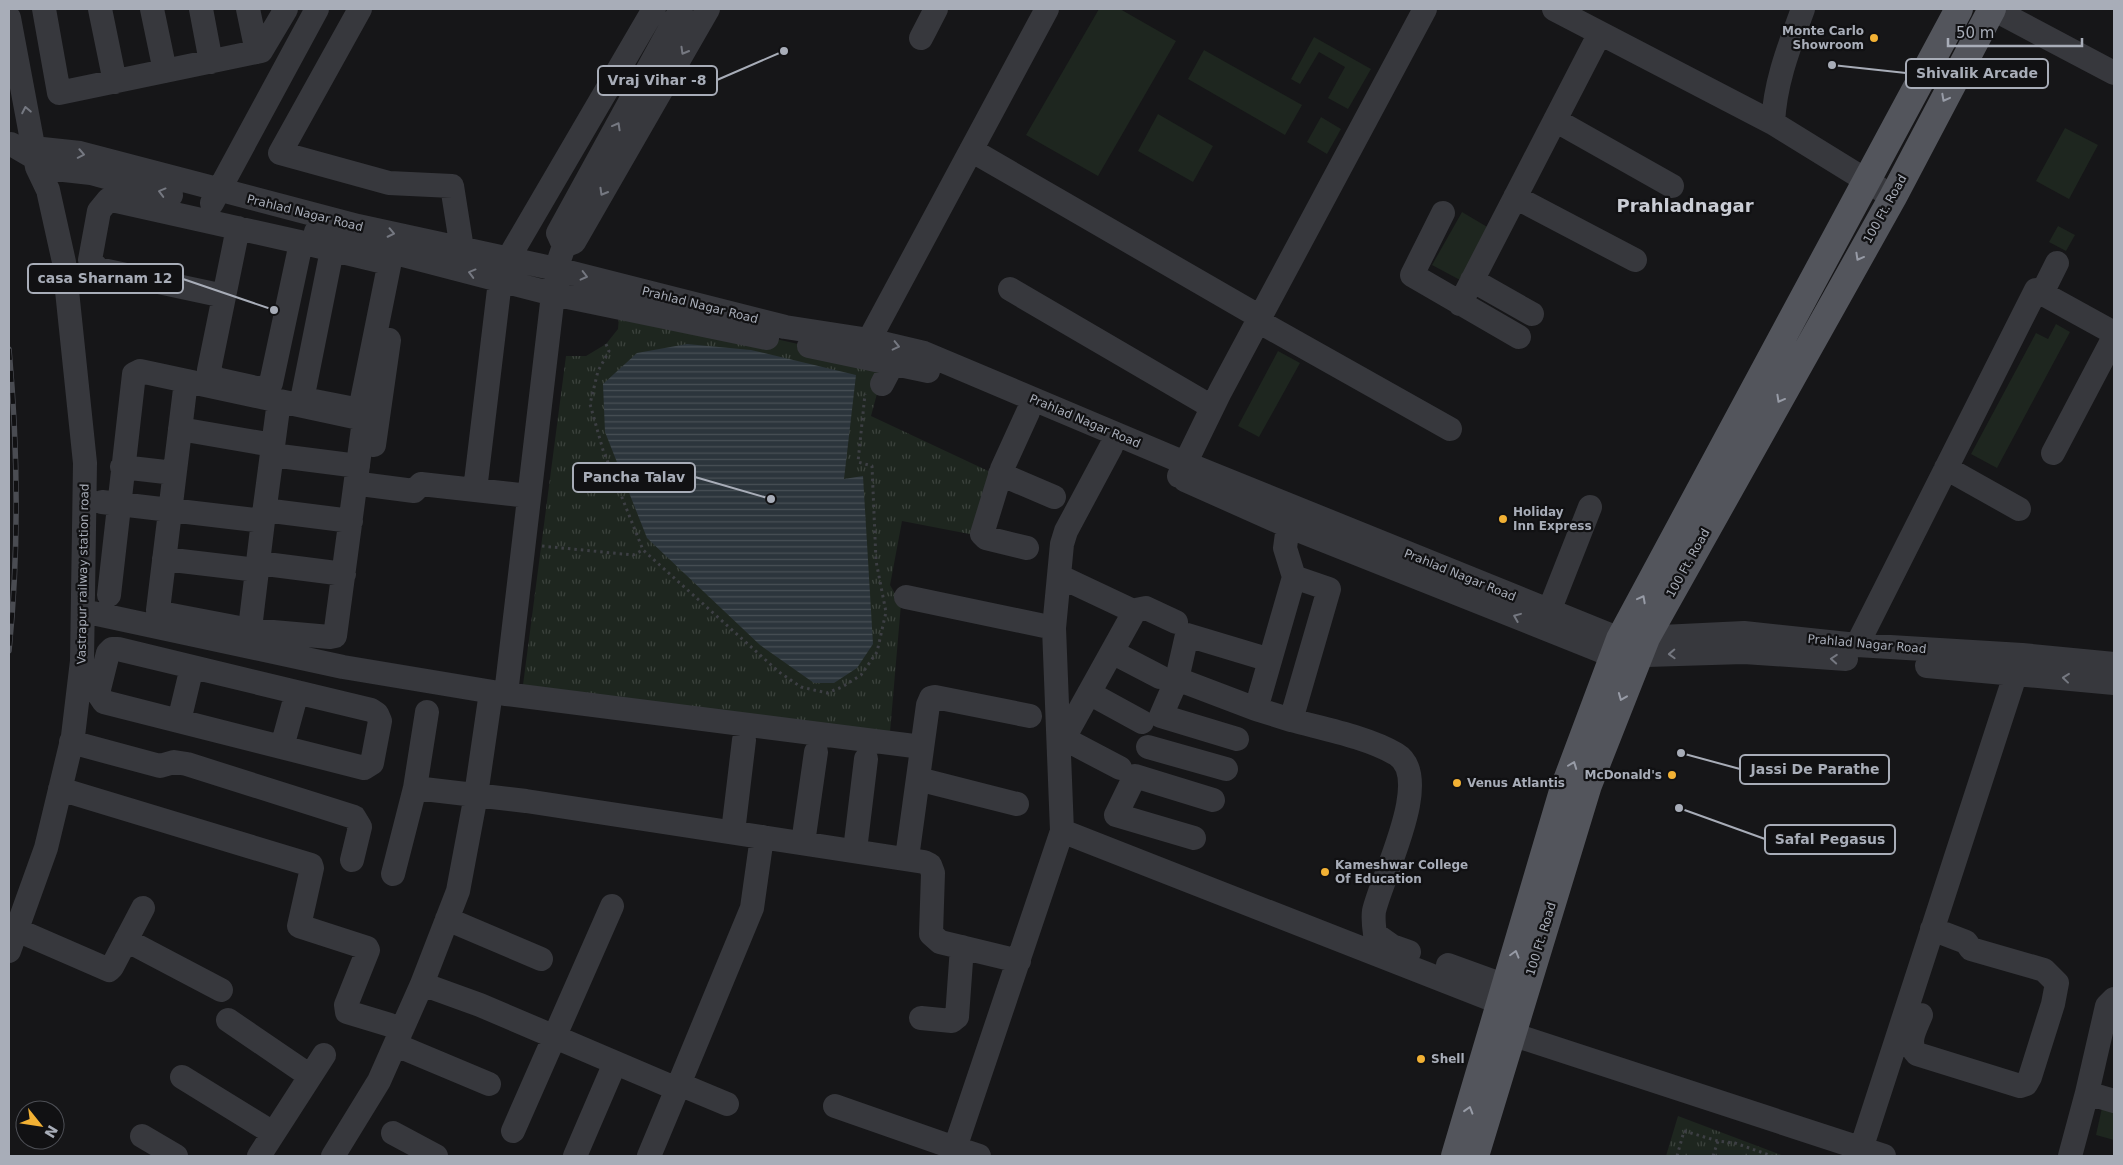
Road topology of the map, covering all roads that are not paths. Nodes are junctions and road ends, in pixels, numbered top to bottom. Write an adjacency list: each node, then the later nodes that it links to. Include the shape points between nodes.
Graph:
1 (22, 9): 31 (street)
2 (44, 9): 27 (street, via 59,94)
3 (100, 9): 27 (street)
4 (152, 9): 25 (street)
5 (201, 9): 24 (street)
6 (248, 9): 23 (street)
7 (286, 9): 23 (street, via 262,51)
8 (317, 9): 36 (street)
9 (360, 9): 41 (street, via 280,152 389,183 452,186)
10 (654, 9): 46 (street)
11 (681, 9): 40 (street, one-way to 11, via 558,233)
12 (708, 9): 40 (street, one-way to 40, via 574,242)
13 (936, 9): 22 (street)
14 (1047, 9): 30 (street)
15 (1425, 9): 54 (street)
16 (1554, 9): 21 (street)
17 (1803, 9): 29 (street, via 1784,58 1774,97)
18 (1960, 9): 32 (main road, 100 Ft. Road)
19 (1993, 9): 26 (street); 35 (main road, 100 Ft. Road, one-way to 35)
20 (9, 18): 31 (street, one-way to 20)
21 (1600, 33): 28 (street); 29 (street)
22 (921, 38)
23 (256, 52): 24 (street)
24 (211, 62): 25 (street)
25 (165, 71): 27 (street)
26 (2114, 72)
27 (115, 82)
28 (1555, 120): 33 (street); 34 (street)
29 (1773, 123): 32 (street)
30 (971, 150): 54 (street); 57 (street)
31 (38, 161): 36 (street, Prahlad Nagar Road, via 80,153); 78 (street, Vastrapur railway station road, via 64,262 85,463)
32 (1867, 180): 35 (street); 101 (main road, 100 Ft. Road, one-way to 32)
33 (1672, 186)
34 (1515, 197): 43 (street); 47 (street)
35 (1893, 197): 101 (main road, 100 Ft. Road, one-way to 101)
36 (215, 198): 39 (street); 41 (street, Prahlad Nagar Road, one-way to 41)
37 (1443, 213): 52 (street, via 1412,275)
38 (238, 228): 39 (street); 51 (street); 51 (street, via 112,200 108,200 99,211 90,260 98,269)
39 (316, 242): 39 (street, via 389,266 361,405 355,410 309,400 303,395); 42 (street); 51 (street, via 271,384 266,388 216,379 210,375)
40 (564, 246): 45 (street)
41 (462, 248): 46 (street, Prahlad Nagar Road)
42 (401, 254): 46 (street, one-way to 42); 74 (street)
43 (1634, 260)
44 (2057, 263): 50 (street)
45 (556, 269): 46 (street, Prahlad Nagar Road); 49 (street); 57 (street, Prahlad Nagar Road, one-way to 57)
46 (504, 270): 49 (street); 75 (street)
47 (1472, 280): 52 (street); 53 (street)
48 (1010, 289): 62 (street)
49 (553, 294): 57 (street); 76 (street)
50 (2042, 294): 55 (street); 70 (street, via 2036,290)
51 (224, 296)
52 (1460, 304): 56 (street)
53 (1532, 314)
54 (1259, 319): 62 (street); 64 (street)
55 (2114, 335): 68 (street)
56 (1519, 337)
57 (865, 348): 58 (street); 71 (street, Prahlad Nagar Road, one-way to 71, via 924,353)
58 (893, 363): 60 (street); 63 (street, via 921,368)
59 (186, 381): 61 (street); 65 (street); 69 (street, via 140,371 134,374)
60 (874, 386)
61 (279, 401): 67 (street); 74 (street, via 364,420)
62 (1212, 408): 71 (street)
63 (1028, 412): 66 (street); 73 (street)
64 (1450, 429)
65 (180, 430): 67 (street); 72 (street)
66 (1111, 446): 71 (street); 90 (street, via 1066,531)
67 (272, 450): 74 (street); 83 (street)
68 (2053, 453)
69 (122, 467): 72 (street); 79 (street)
70 (1946, 468): 81 (street); 100 (street)
71 (1182, 470): 85 (street); 96 (street, Prahlad Nagar Road)
72 (174, 473): 82 (street)
73 (1000, 474): 77 (street); 86 (street, via 982,534 986,538)
74 (363, 476): 75 (street, via 414,491 421,484); 84 (street); 107 (street)
75 (475, 490): 76 (street)
76 (529, 496): 113 (street)
77 (1054, 497)
78 (84, 501): 79 (street); 94 (street, Vastrapur railway station road)
79 (118, 504): 82 (street); 92 (street)
80 (1590, 507): 96 (street)
81 (2019, 509)
82 (170, 510): 83 (street); 87 (street)
83 (264, 516): 84 (street); 88 (street)
84 (351, 521): 89 (street)
85 (1288, 526): 91 (street, via 1285,548); 101 (street, one-way to 85)
86 (1027, 548)
87 (164, 559): 88 (street); 99 (street, via 158,610 161,613)
88 (257, 567): 89 (street); 99 (street)
89 (344, 574): 99 (street, via 335,636)
90 (1059, 576): 95 (street); 98 (street)
91 (1294, 577): 103 (street); 118 (street, via 1329,589)
92 (109, 595)
93 (906, 597): 98 (street)
94 (83, 611): 99 (street); 122 (street, Vastrapur railway station road, via 82,661)
95 (1131, 611): 97 (street, via 1146,608); 102 (street, via 1132,617)
96 (1549, 611): 101 (street, Prahlad Nagar Road)
97 (1176, 622)
98 (1054, 628): 123 (street)
99 (254, 642): 107 (street); 109 (street)
100 (1857, 645): 101 (street, Prahlad Nagar Road, via 1744,633); 104 (street, Prahlad Nagar Road)
101 (1630, 647): 104 (street, one-way to 101); 160 (main road, 100 Ft. Road, one-way to 160, via 1588,785); 160 (main road, 100 Ft. Road, one-way to 101, via 1563,792)
102 (1112, 652): 108 (street); 112 (street)
103 (1270, 660): 108 (street, via 1187,635); 114 (street)
104 (2019, 664): 105 (street, Prahlad Nagar Road); 110 (street, one-way to 104); 151 (street)
105 (2114, 664)
106 (192, 667): 109 (street); 119 (street); 119 (street, via 118,649 108,653 106,659 98,693 104,702)
107 (343, 667): 113 (street)
108 (1169, 678): 114 (street); 117 (street)
109 (258, 683): 111 (street)
110 (2114, 683)
111 (296, 692): 124 (street); 124 (street, via 377,714 380,721 372,763 364,768)
112 (1089, 692): 117 (street); 123 (street)
113 (499, 693): 125 (street); 134 (street)
114 (1256, 709): 118 (street)
115 (427, 712): 132 (street)
116 (1030, 716): 125 (street, via 931,698)
117 (1152, 719): 120 (street); 126 (street)
118 (1291, 720): 160 (street, via 1373,744 1398,755 1410,773 1408,812 1374,912 1375,934)
119 (179, 721): 124 (street)
120 (1237, 738)
121 (744, 740): 138 (street)
122 (71, 742): 133 (street, Vastrapur railway station road); 146 (street, via 160,766 174,762 187,764 354,817 360,827)
123 (1061, 743): 130 (street); 139 (street)
124 (282, 747)
125 (922, 747): 131 (street)
126 (1148, 747): 129 (street); 130 (street)
127 (816, 752): 142 (street)
128 (866, 759): 144 (street)
129 (1226, 770)
130 (1127, 772): 135 (street); 137 (street)
131 (918, 779): 136 (street); 145 (street)
132 (415, 788): 134 (street); 147 (street)
133 (60, 789): 153 (street, Vastrapur railway station road, via 46,848); 163 (street, via 311,866 299,926 367,948 346,1010)
134 (476, 795): 138 (street); 150 (street, via 458,891)
135 (1214, 800)
136 (1017, 804)
137 (1116, 815): 141 (street); 143 (street)
138 (733, 832): 140 (street)
139 (1062, 832): 143 (street); 156 (street)
140 (762, 837): 142 (street); 170 (street, via 752,908)
141 (1194, 838)
142 (803, 843): 144 (street)
143 (1098, 846): 160 (street)
144 (855, 850): 145 (street)
145 (907, 858): 154 (street, via 930,865 933,873 931,934 940,942)
146 (352, 860)
147 (394, 874)
148 (612, 906): 164 (street)
149 (143, 908): 152 (street)
150 (447, 918): 155 (street); 157 (street)
151 (1939, 932): 151 (street, via 1966,942 1971,949 2044,970 2057,983 2026,1084 2010,1085 1912,1050); 181 (street)
152 (126, 940): 153 (street, via 109,970); 158 (street)
153 (13, 941)
154 (962, 947): 156 (street); 161 (street, via 957,1017 952,1021)
155 (541, 958)
156 (1019, 961): 179 (street)
157 (422, 984): 163 (street); 164 (street)
158 (221, 990)
159 (2114, 999): 171 (street, via 2108,1006)
160 (1503, 1013): 180 (street); 189 (main road, 100 Ft. Road, one-way to 160); 190 (main road, 100 Ft. Road)
161 (921, 1018)
162 (228, 1020): 167 (street)
163 (393, 1035): 169 (street); 184 (street, via 379,1081)
164 (554, 1037): 166 (street); 175 (street)
165 (324, 1055): 167 (street)
166 (615, 1063): 170 (street); 186 (street)
167 (310, 1076): 177 (street)
168 (182, 1077): 177 (street)
169 (490, 1084)
170 (678, 1086): 173 (street); 187 (street)
171 (2087, 1093): 172 (street); 192 (street)
172 (2114, 1101)
173 (727, 1104)
174 (835, 1106): 179 (street)
175 (513, 1131)
176 (393, 1133): 185 (street)
177 (274, 1134): 183 (street)
178 (142, 1136): 182 (street)
179 (955, 1148): 188 (street)
180 (1831, 1148): 181 (street)
181 (1861, 1149): 191 (street)
182 (176, 1156)
183 (259, 1156)
184 (333, 1156)
185 (436, 1156)
186 (575, 1156)
187 (649, 1156)
188 (979, 1156)
189 (1455, 1156)
190 (1475, 1156)
191 (1884, 1156)
192 (2070, 1156)

